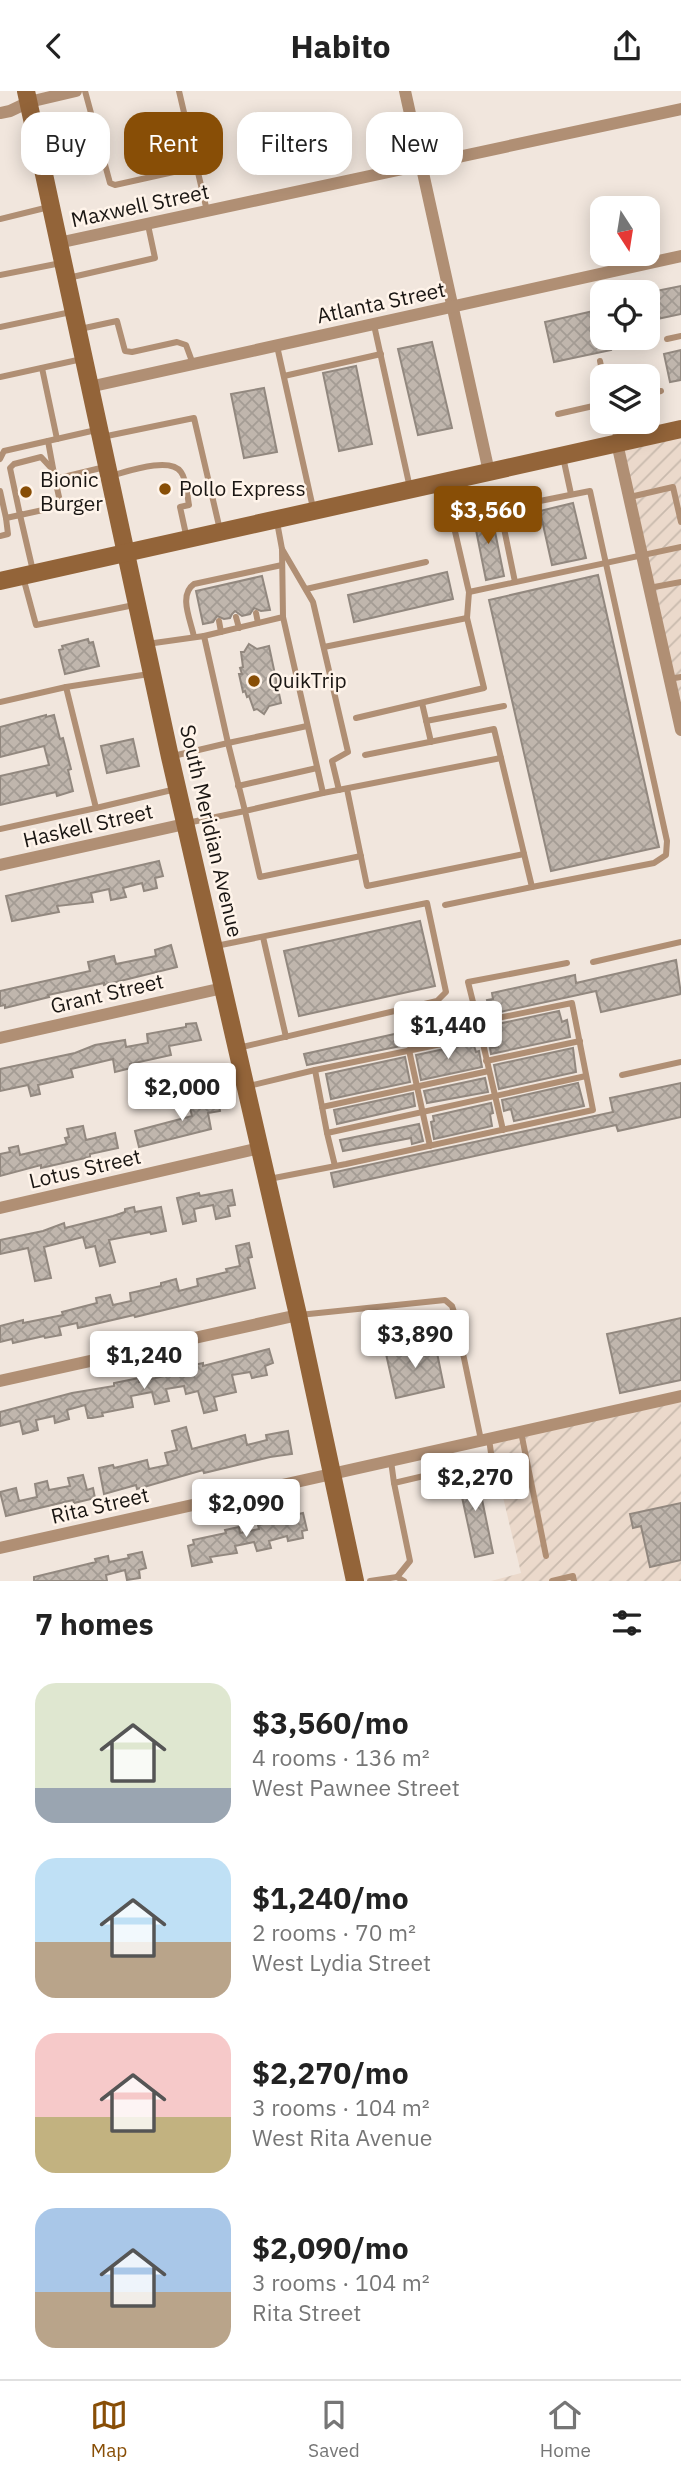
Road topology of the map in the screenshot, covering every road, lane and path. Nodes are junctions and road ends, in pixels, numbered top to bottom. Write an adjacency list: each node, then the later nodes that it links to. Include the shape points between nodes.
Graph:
1 (76, 91): 5 (street)
2 (85, 91): 7 (lane)
3 (179, 91): 8 (lane)
4 (405, 91): 9 (street)
5 (27, 96): 10 (street, via 10,111)
6 (681, 109): 11 (street, Maxwell Street)
7 (90, 112)
8 (184, 112)
9 (410, 112)
10 (0, 113)
11 (463, 155)
12 (44, 175): 18 (main road, South Meridian Avenue)
13 (106, 175): 14 (lane, via 115,185)
14 (161, 175)
15 (199, 175): 19 (lane)
16 (371, 175): 19 (street, Maxwell Street)
17 (423, 175): 26 (street)
18 (51, 207): 20 (lane); 22 (main road, South Meridian Avenue)
19 (207, 211): 21 (street, Maxwell Street)
20 (0, 219)
21 (148, 225): 22 (street, Maxwell Street); 24 (lane, via 155,258)
22 (58, 243): 24 (main road, South Meridian Avenue)
23 (681, 256): 26 (street, Atlanta Street)
24 (64, 270): 25 (lane); 27 (main road, South Meridian Avenue)
25 (0, 275)
26 (453, 308): 28 (street, Atlanta Street); 54 (street)
27 (75, 321): 29 (lane); 34 (main road, South Meridian Avenue); 36 (lane, via 117,321 125,351 177,342 186,345)
28 (374, 325): 32 (street, Atlanta Street); 33 (lane)
29 (0, 327)
30 (681, 335): 31 (lane)
31 (667, 339)
32 (277, 346): 36 (street, Atlanta Street); 39 (lane)
33 (381, 354): 39 (lane); 57 (lane)
34 (82, 359): 38 (lane); 41 (main road, South Meridian Avenue)
35 (600, 361): 37 (lane)
36 (193, 364): 41 (street, Atlanta Street)
37 (601, 364)
38 (41, 368): 40 (lane); 47 (lane)
39 (284, 376): 61 (lane)
40 (0, 377)
41 (89, 387): 45 (main road, South Meridian Avenue)
42 (590, 407): 43 (lane)
43 (558, 414)
44 (681, 429): 49 (main road)
45 (99, 433): 47 (lane); 53 (main road, South Meridian Avenue); 66 (lane, via 194,418)
46 (615, 434): 49 (lane)
47 (57, 439): 48 (lane)
48 (48, 441): 51 (lane, via 4,451); 52 (lane)
49 (617, 443): 50 (main road); 60 (street)
50 (562, 455): 54 (main road); 59 (lane)
51 (0, 459)
52 (54, 471): 55 (lane); 62 (lane, via 41,457 10,468)
53 (107, 472): 55 (lane); 68 (lane, via 167,465 181,471 189,505 180,507); 71 (main road, South Meridian Avenue)
54 (489, 472): 56 (main road)
55 (55, 479): 62 (lane, via 61,506)
56 (443, 482): 57 (main road); 82 (lane)
57 (410, 489): 61 (main road)
58 (0, 491): 63 (lane)
59 (572, 494): 74 (lane, via 590,491); 78 (lane, via 500,509)
60 (628, 498): 65 (lane, via 673,488); 72 (street)
61 (314, 511): 64 (main road)
62 (20, 515): 63 (lane); 76 (lane)
63 (5, 518): 67 (lane, via 8,534)
64 (276, 519): 66 (main road); 70 (lane)
65 (681, 522)
66 (220, 532): 68 (main road)
67 (0, 536)
68 (187, 539): 71 (main road)
69 (681, 547): 72 (lane)
70 (282, 549): 75 (lane); 81 (lane)
71 (125, 553): 76 (main road); 83 (main road, South Meridian Avenue)
72 (641, 555): 74 (lane); 80 (street)
73 (426, 562): 81 (lane)
74 (607, 563): 78 (lane); 123 (lane, via 667,841 666,855 654,863)
75 (282, 565): 86 (lane); 93 (lane, via 187,588)
76 (28, 575): 77 (main road); 83 (lane, via 36,625)
77 (0, 581)
78 (515, 582): 82 (lane)
79 (681, 582): 80 (lane)
80 (649, 588): 97 (street)
81 (306, 589): 95 (lane)
82 (469, 592): 87 (lane)
83 (136, 604): 94 (main road, South Meridian Avenue)
84 (256, 613): 89 (lane)
85 (236, 617): 90 (lane)
86 (283, 617): 89 (lane); 105 (lane)
87 (467, 618): 95 (lane); 100 (lane, via 484,688)
88 (219, 621): 91 (lane)
89 (258, 623): 90 (lane)
90 (239, 628): 91 (lane)
91 (221, 632): 92 (lane)
92 (204, 636): 93 (lane); 107 (lane)
93 (194, 637): 94 (lane)
94 (145, 644): 96 (main road, South Meridian Avenue)
95 (324, 647): 114 (lane, via 348,753 332,761)
96 (151, 673): 98 (lane); 109 (main road, South Meridian Avenue)
97 (675, 678): 104 (street)
98 (66, 687): 99 (lane); 116 (lane)
99 (0, 702)
100 (422, 703): 102 (lane); 103 (lane)
101 (504, 706): 103 (lane)
102 (356, 717)
103 (426, 721): 106 (lane)
104 (680, 722)
105 (307, 726): 107 (lane); 111 (lane)
106 (431, 742): 108 (lane); 110 (lane, via 494,729)
107 (228, 743): 109 (lane); 112 (lane)
108 (365, 755)
109 (170, 757): 113 (main road, South Meridian Avenue)
110 (501, 758): 114 (lane); 120 (lane)
111 (317, 768): 112 (lane); 115 (lane)
112 (238, 786): 117 (lane)
113 (178, 789): 116 (lane); 118 (main road, South Meridian Avenue)
114 (343, 789): 115 (lane); 121 (lane)
115 (323, 793): 117 (lane)
116 (96, 808): 119 (lane)
117 (245, 811): 118 (lane); 121 (lane, via 260,877)
118 (185, 824): 122 (street, Haskell Street); 127 (main road, South Meridian Avenue)
119 (0, 829)
120 (524, 854): 121 (lane, via 368,886); 123 (lane)
121 (361, 856)
122 (0, 865)
123 (532, 887): 124 (lane)
124 (445, 905)
125 (263, 937): 127 (lane); 133 (lane); 133 (lane, via 427,903 446,992 437,1001)
126 (681, 942): 128 (lane)
127 (214, 947): 130 (main road, South Meridian Avenue)
128 (593, 962)
129 (567, 963): 131 (lane, via 468,982)
130 (223, 988): 134 (street, Grant Street); 136 (main road, South Meridian Avenue)
131 (478, 1022): 132 (lane); 135 (lane, via 572,1003)
132 (480, 1035): 137 (lane); 138 (lane)
133 (286, 1037): 136 (lane)
134 (0, 1038)
135 (580, 1041): 138 (lane); 143 (lane)
136 (237, 1048): 144 (main road, South Meridian Avenue)
137 (409, 1051): 140 (lane); 145 (lane)
138 (486, 1061): 141 (lane)
139 (681, 1062): 142 (lane)
140 (315, 1070): 144 (lane); 147 (lane)
141 (489, 1071): 145 (lane); 146 (lane)
142 (622, 1075)
143 (586, 1076): 146 (lane); 149 (lane, via 593,1110)
144 (246, 1087): 152 (main road, South Meridian Avenue)
145 (416, 1087): 147 (lane); 148 (lane)
146 (495, 1096): 148 (lane); 149 (lane)
147 (322, 1107): 150 (lane)
148 (422, 1112): 150 (lane); 151 (lane)
149 (503, 1130): 151 (lane)
150 (327, 1133): 153 (lane)
151 (430, 1146): 153 (lane)
152 (260, 1148): 154 (main road, South Meridian Avenue); 155 (street, Lotus Street)
153 (335, 1166): 154 (lane)
154 (267, 1179): 156 (main road, South Meridian Avenue)
155 (0, 1208)
156 (298, 1315): 157 (street); 160 (lane, via 445,1300 455,1315); 162 (main road, South Meridian Avenue)
157 (0, 1381)
158 (681, 1396): 159 (street, Rita Street)
159 (520, 1430): 160 (street, Rita Street); 165 (lane)
160 (485, 1439): 161 (street, Rita Street); 163 (lane, via 492,1460)
161 (391, 1460): 162 (street, Rita Street); 163 (lane)
162 (332, 1473): 164 (street, Rita Street); 167 (main road, South Meridian Avenue)
163 (394, 1483): 166 (lane, via 410,1561)
164 (0, 1548)
165 (546, 1556)
166 (397, 1577): 168 (lane); 169 (lane)
167 (355, 1581)
168 (370, 1581)
169 (404, 1581)
170 (552, 1581): 171 (lane, via 573,1576)
171 (574, 1581)

